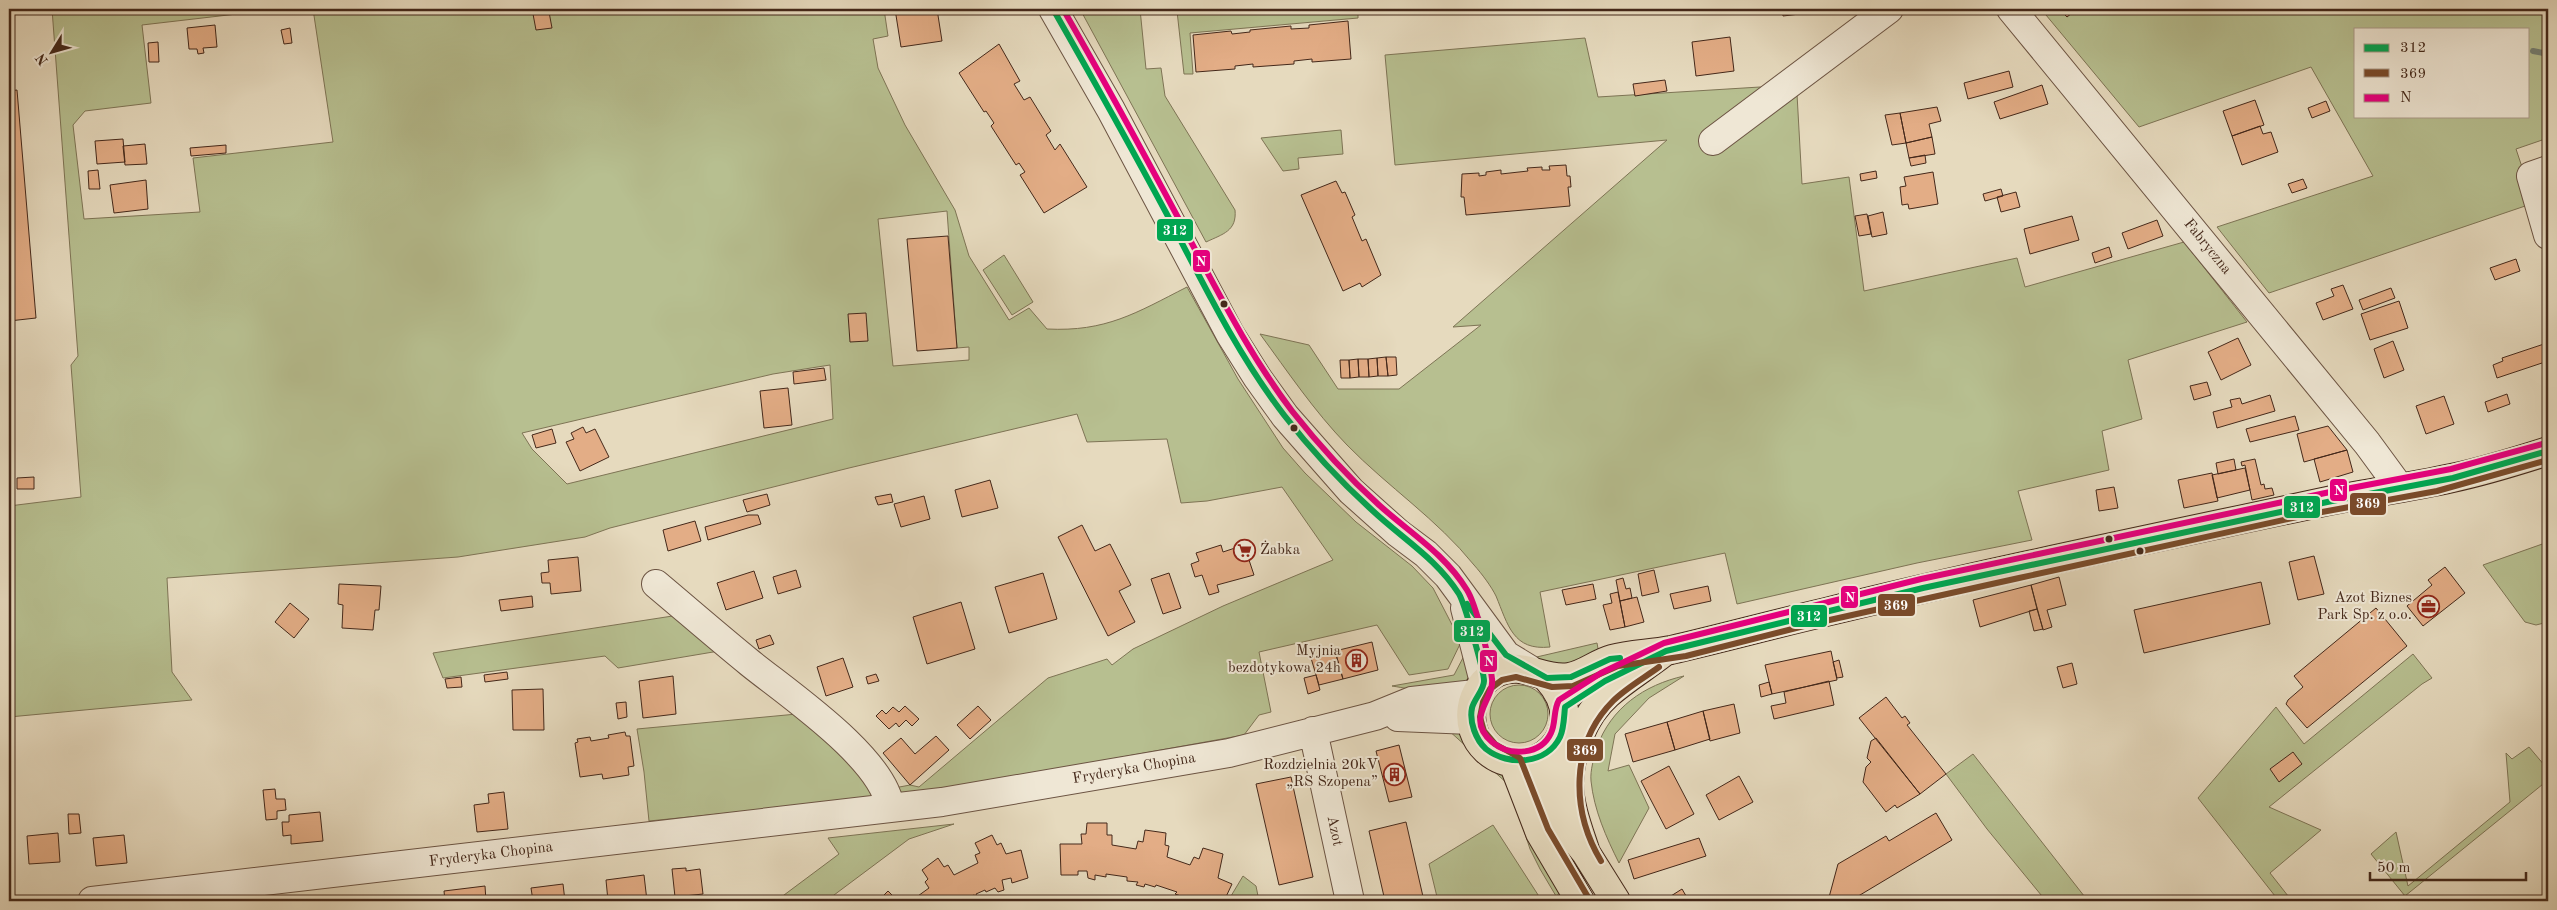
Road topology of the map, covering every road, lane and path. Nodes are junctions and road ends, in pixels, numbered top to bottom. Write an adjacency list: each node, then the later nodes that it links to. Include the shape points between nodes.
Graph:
1 (1053, 9): 10 (street, via 1257,378 1324,463 1374,512 1426,554 1448,576)
2 (1889, 9): 4 (street)
3 (2011, 9): 8 (street, Fabryczna, via 2367,443)
4 (1714, 141)
5 (2548, 170): 6 (street, via 2531,176)
6 (2548, 235)
7 (2548, 451): 8 (main road, Fryderyka Chopina, via 2453,478)
8 (2400, 488): 11 (main road, Fryderyka Chopina, via 1923,588)
9 (656, 584): 20 (street, via 829,726 882,783)
10 (1463, 600): 12 (street, via 1506,655); 13 (street)
11 (1666, 651): 12 (main road, Fryderyka Chopina, via 1610,659 1571,677); 14 (main road, Fryderyka Chopina, via 1605,681); 21 (main road, via 1607,695 1586,722 1576,743 1569,783 1572,806)
12 (1538, 673): 13 (main road, Fryderyka Chopina, via 1513,668 1497,672); 14 (main road, via 1559,691)
13 (1480, 688): 15 (street, Fryderyka Chopina, via 1412,701); 16 (main road, via 1471,707)
14 (1565, 707): 18 (main road, via 1562,734)
15 (1374, 716): 16 (street, Fryderyka Chopina); 17 (street, Fryderyka Chopina)
16 (1470, 720): 19 (main road, via 1484,749)
17 (1313, 731): 20 (street, Fryderyka Chopina, via 1229,753); 23 (street, Azot)
18 (1545, 755): 19 (main road, via 1530,762); 21 (main road, via 1548,788 1559,819)
19 (1513, 763): 24 (main road, via 1540,833)
20 (890, 808): 22 (street, Fryderyka Chopina)
21 (1586, 853): 25 (main road)
22 (92, 901)
23 (1350, 901)
24 (1580, 901)
25 (1616, 901)

